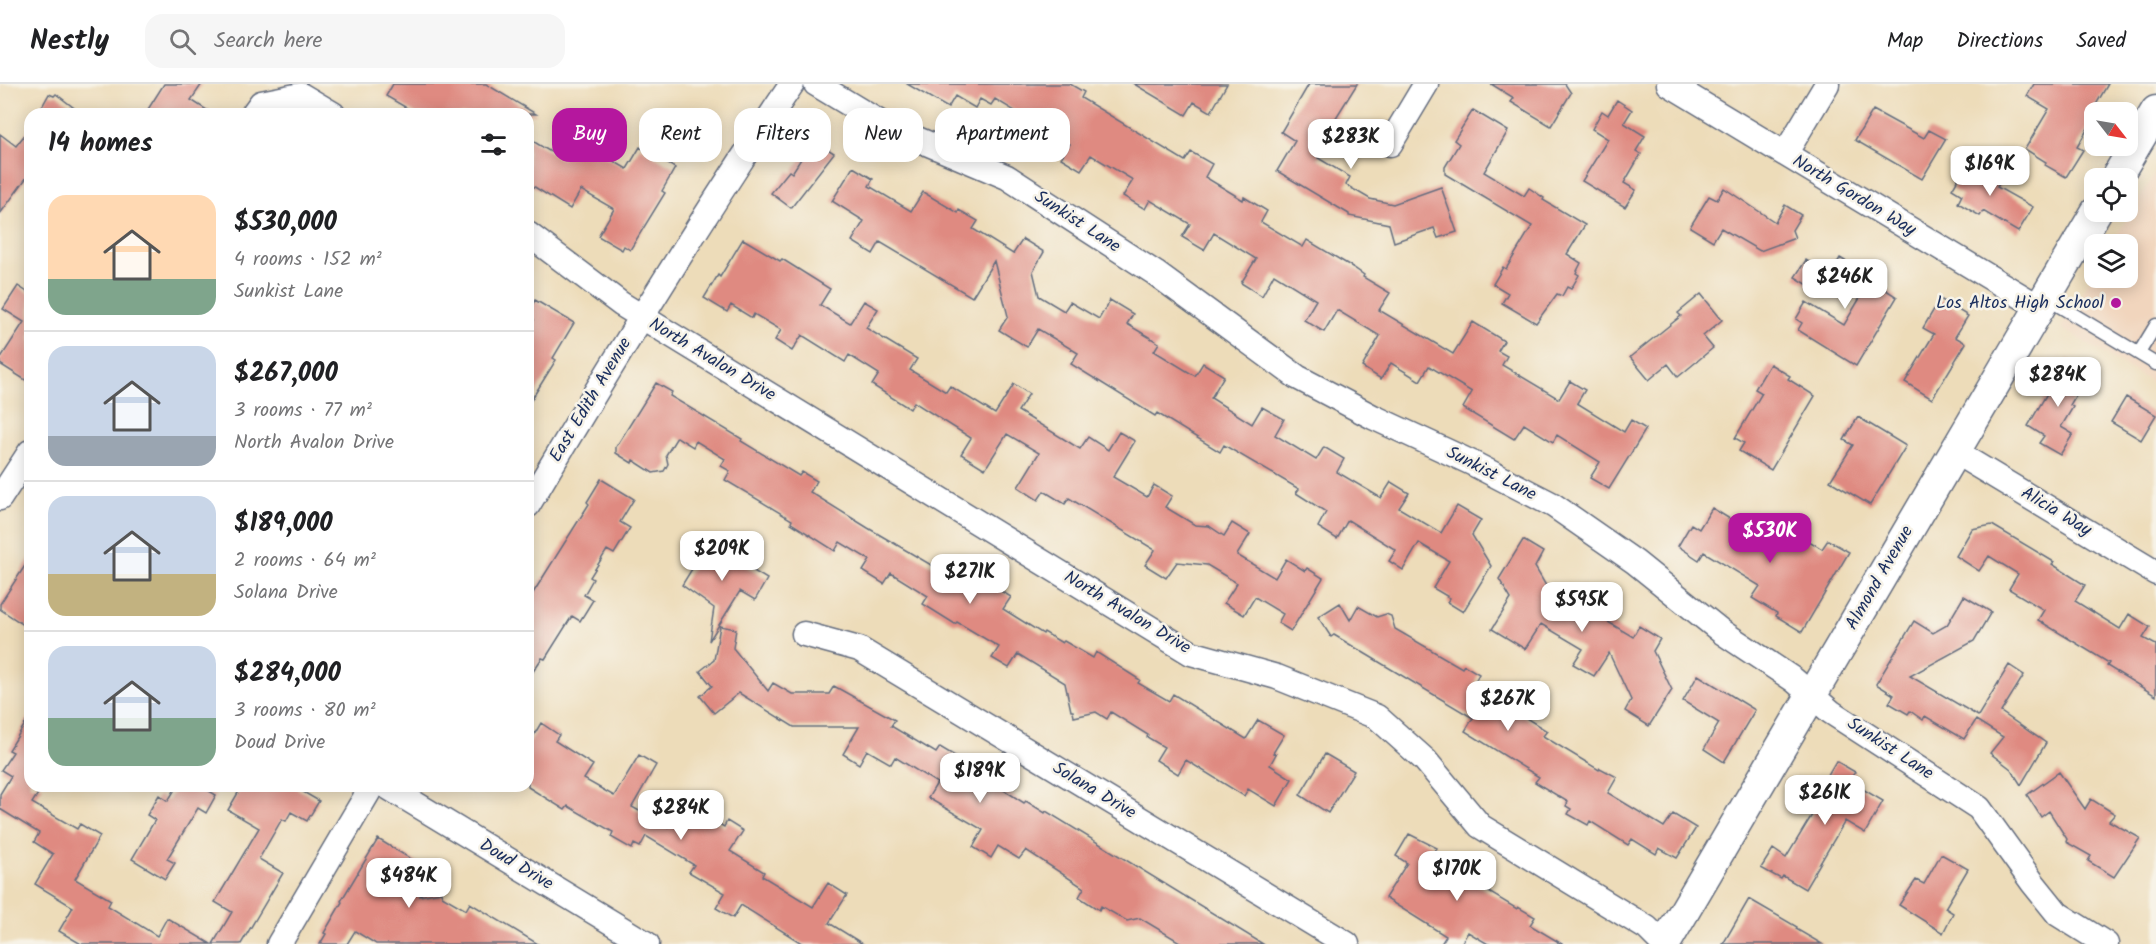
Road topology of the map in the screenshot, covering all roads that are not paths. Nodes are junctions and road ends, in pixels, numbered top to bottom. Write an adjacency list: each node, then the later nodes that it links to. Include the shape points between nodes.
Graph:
1 (792, 84): 15 (street, East Edith Avenue)
2 (816, 84): 25 (street, Sunkist Lane, via 884,125 1007,177 1155,273 1297,377 1553,505)
3 (1426, 84): 9 (street)
4 (1669, 84): 10 (street, North Gordon Way)
5 (1827, 84): 10 (street)
6 (257, 108): 7 (street, via 261,103 301,95)
7 (323, 108)
8 (2154, 118): 11 (street)
9 (1390, 144)
10 (1785, 154): 14 (street, North Gordon Way)
11 (2122, 168)
12 (2090, 222): 14 (street, Almond Avenue)
13 (534, 239): 15 (street, North Avalon Drive)
14 (2042, 302): 17 (lane); 19 (street, Almond Avenue)
15 (641, 317): 21 (street, East Edith Avenue); 31 (street, North Avalon Drive, via 1191,653 1277,677 1377,717 1425,760 1480,826 1647,928)
16 (2156, 325): 17 (lane)
17 (2139, 353): 18 (lane)
18 (2156, 364)
19 (1955, 452): 23 (street, Alicia Way); 25 (street, Almond Avenue)
20 (24, 461): 22 (street)
21 (534, 495)
22 (0, 498)
23 (2156, 573)
24 (804, 634): 30 (street, Solana Drive, via 859,649)
25 (1813, 695): 31 (street, Almond Avenue); 32 (street, Sunkist Lane, via 1831,712 1979,808 2058,914)
26 (368, 792): 28 (street)
27 (396, 792): 29 (street, Doud Drive)
28 (279, 944)
29 (646, 944)
30 (1347, 944)
31 (1664, 944)
32 (2106, 944)

